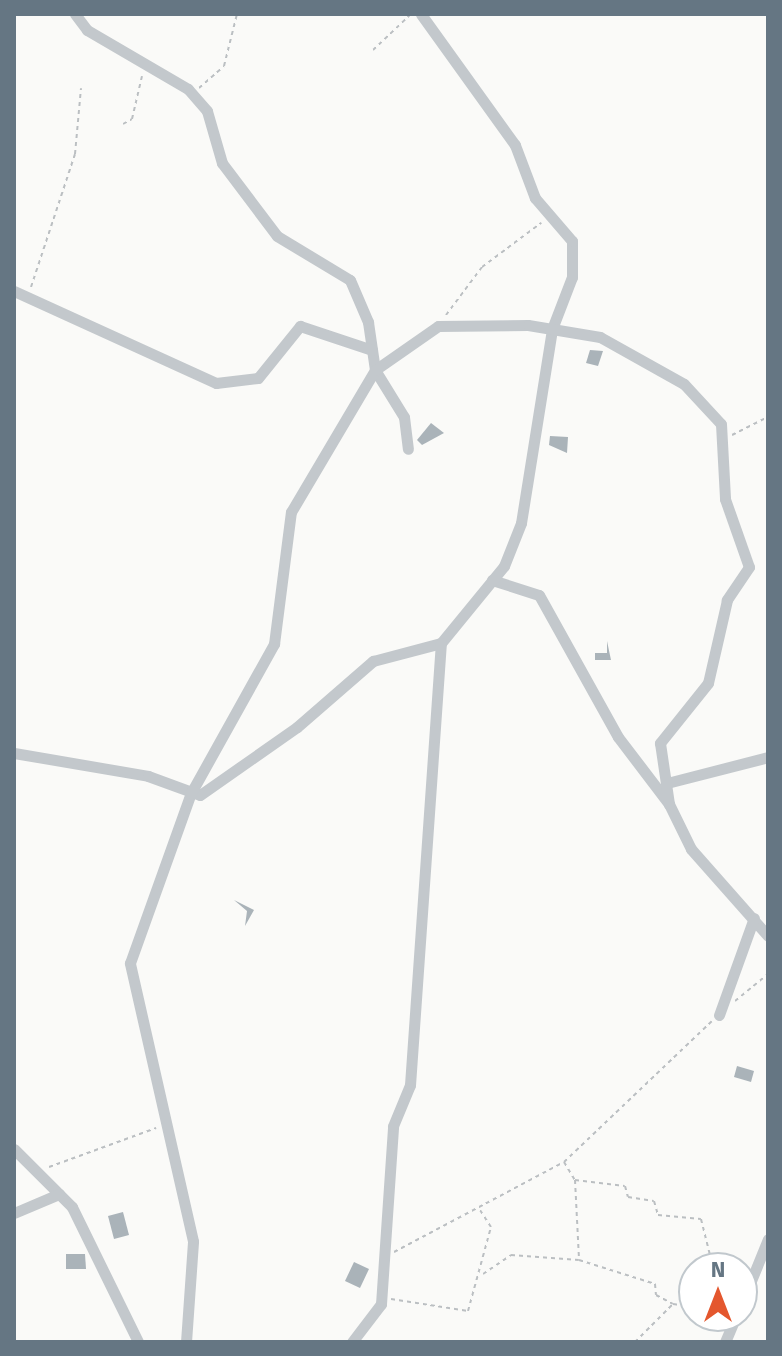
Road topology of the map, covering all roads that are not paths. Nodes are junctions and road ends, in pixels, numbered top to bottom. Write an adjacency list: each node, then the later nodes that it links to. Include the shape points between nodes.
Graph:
1 (75, 14): 5 (street, via 87,30 157,66 192,93 212,123 222,163 269,226 350,280)
2 (421, 15): 4 (street, via 515,145 535,198 572,241 574,258)
3 (14, 291): 5 (street, via 180,372 216,383 258,378 300,326)
4 (552, 329): 6 (street, via 438,326); 8 (street, via 521,523); 12 (street, via 600,337 649,361 691,390 727,438 725,499 749,567 724,608 721,647 708,683 660,743)
5 (372, 350): 6 (street)
6 (375, 370): 7 (street, via 404,417); 13 (street, via 291,512 274,644)
7 (408, 449)
8 (492, 580): 9 (street); 14 (street, via 539,595 618,737)
9 (441, 643): 13 (street, via 373,661 227,778); 25 (street, via 433,681 425,937 410,1085 393,1126 382,1298)
10 (14, 753): 13 (street, via 148,776)
11 (768, 757): 12 (street)
12 (667, 783): 14 (street)
13 (191, 793): 24 (street, via 130,963 193,1241)
14 (669, 804): 15 (street, via 691,849)
15 (754, 918): 16 (street); 17 (street)
16 (768, 936)
17 (719, 1015)
18 (14, 1149): 19 (street)
19 (59, 1194): 20 (street); 23 (street)
20 (14, 1213)
21 (768, 1239): 22 (street)
22 (758, 1264)
23 (138, 1342)
24 (186, 1342)
25 (352, 1342)

